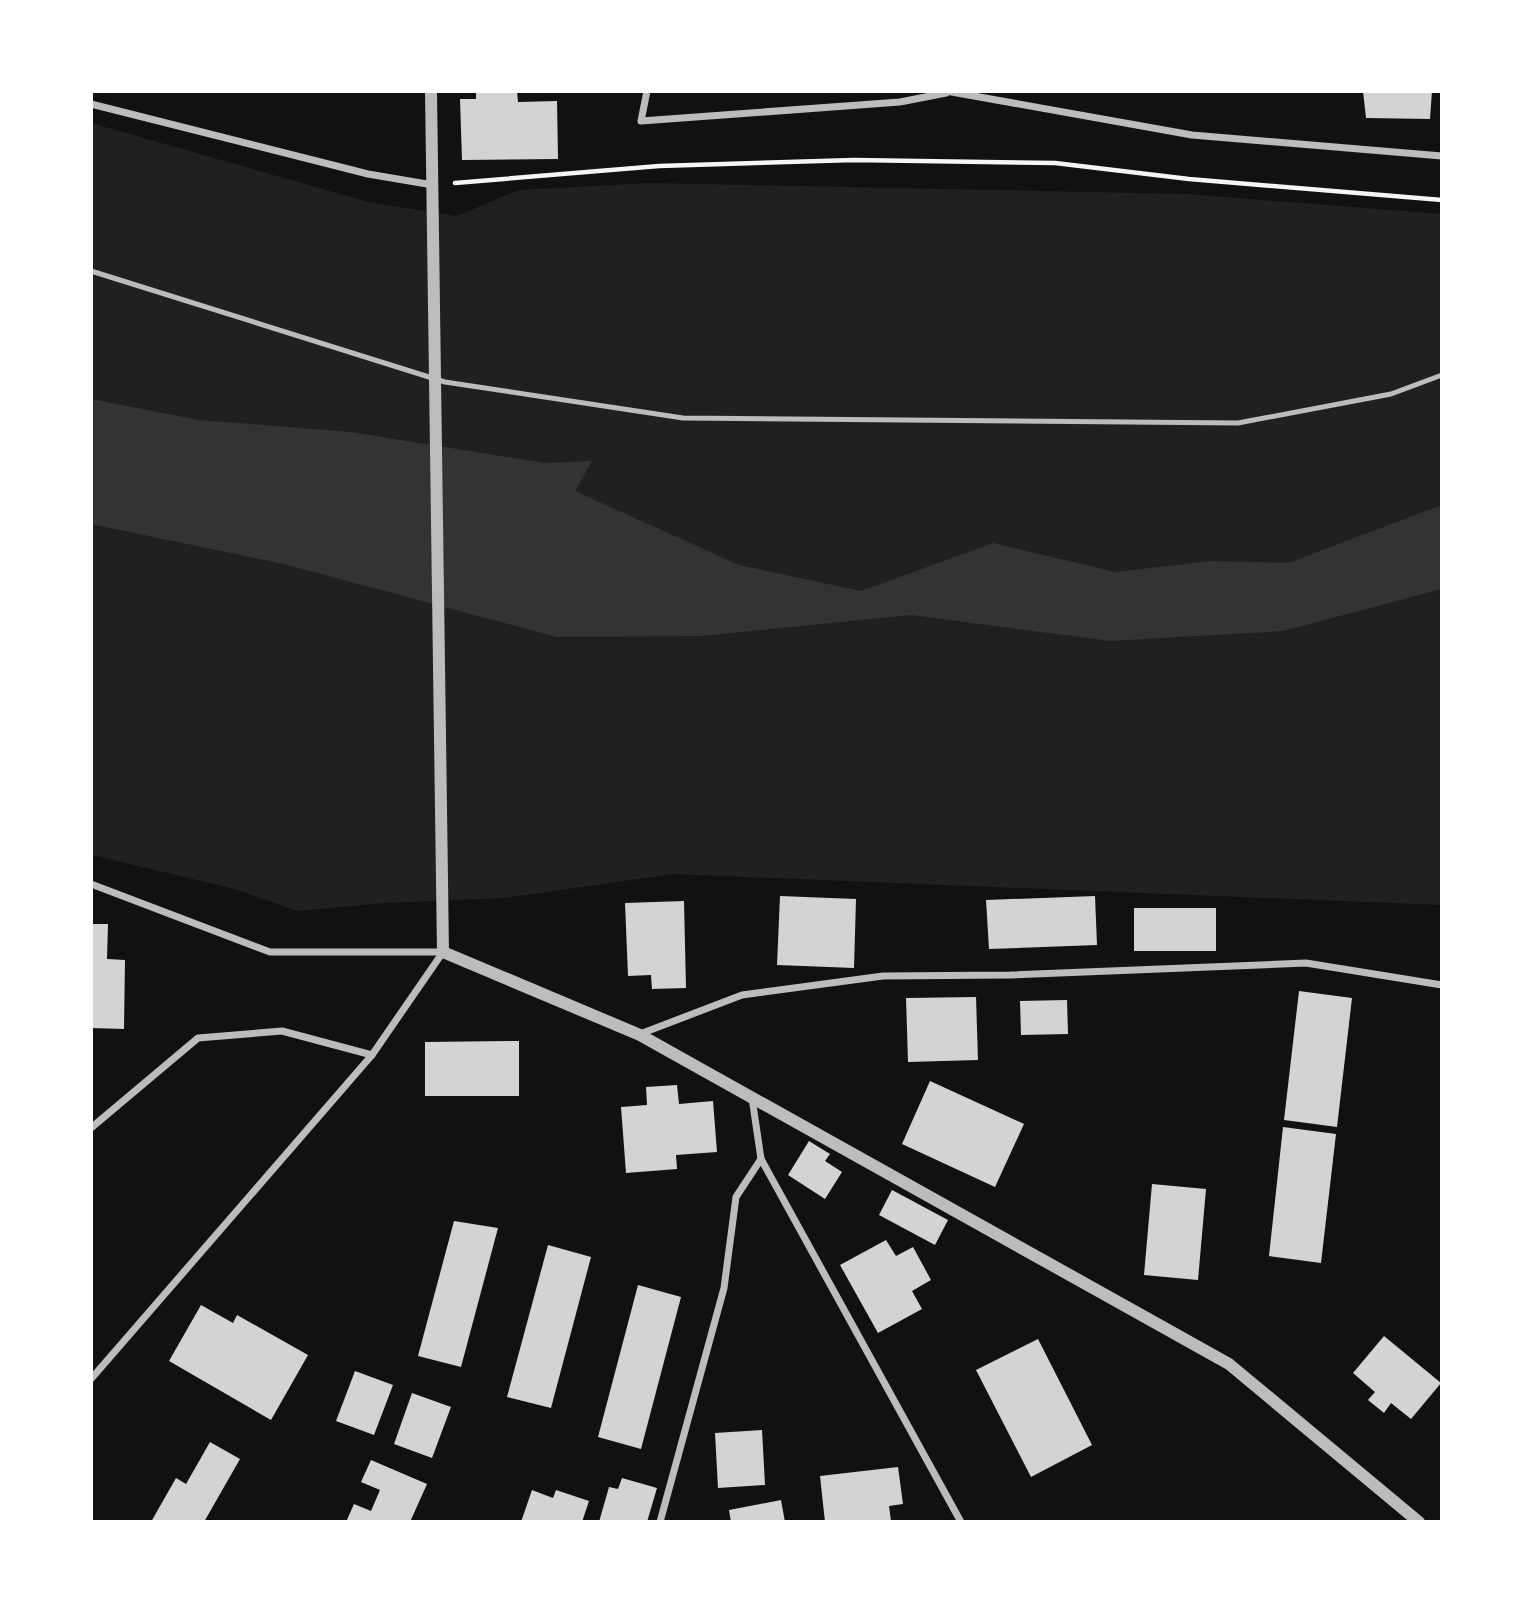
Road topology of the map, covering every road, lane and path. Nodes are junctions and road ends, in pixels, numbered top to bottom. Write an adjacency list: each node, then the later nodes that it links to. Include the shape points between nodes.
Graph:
1 (432, 91): 6 (street)
2 (647, 91): 3 (street, via 641,121 900,102)
3 (946, 92): 5 (street, via 1192,135)
4 (91, 104): 6 (street, via 368,174)
5 (1442, 156)
6 (433, 185): 7 (path, via 687,165 854,160 1055,163); 11 (street)
7 (1442, 200)
8 (91, 271): 9 (lane, via 445,382 683,418 1238,423 1391,394)
9 (1442, 375)
10 (91, 884): 11 (street, via 270,952)
11 (443, 952): 13 (street); 14 (street)
12 (1442, 985): 13 (street, via 1306,963 883,976 742,995)
13 (640, 1034): 15 (street)
14 (372, 1055): 16 (street, via 282,1031 198,1038); 18 (street)
15 (752, 1098): 17 (street); 21 (street, via 1229,1364)
16 (91, 1128)
17 (761, 1160): 19 (street, via 736,1197 724,1288); 20 (street)
18 (91, 1379)
19 (660, 1522)
20 (961, 1522)
21 (1419, 1522)

